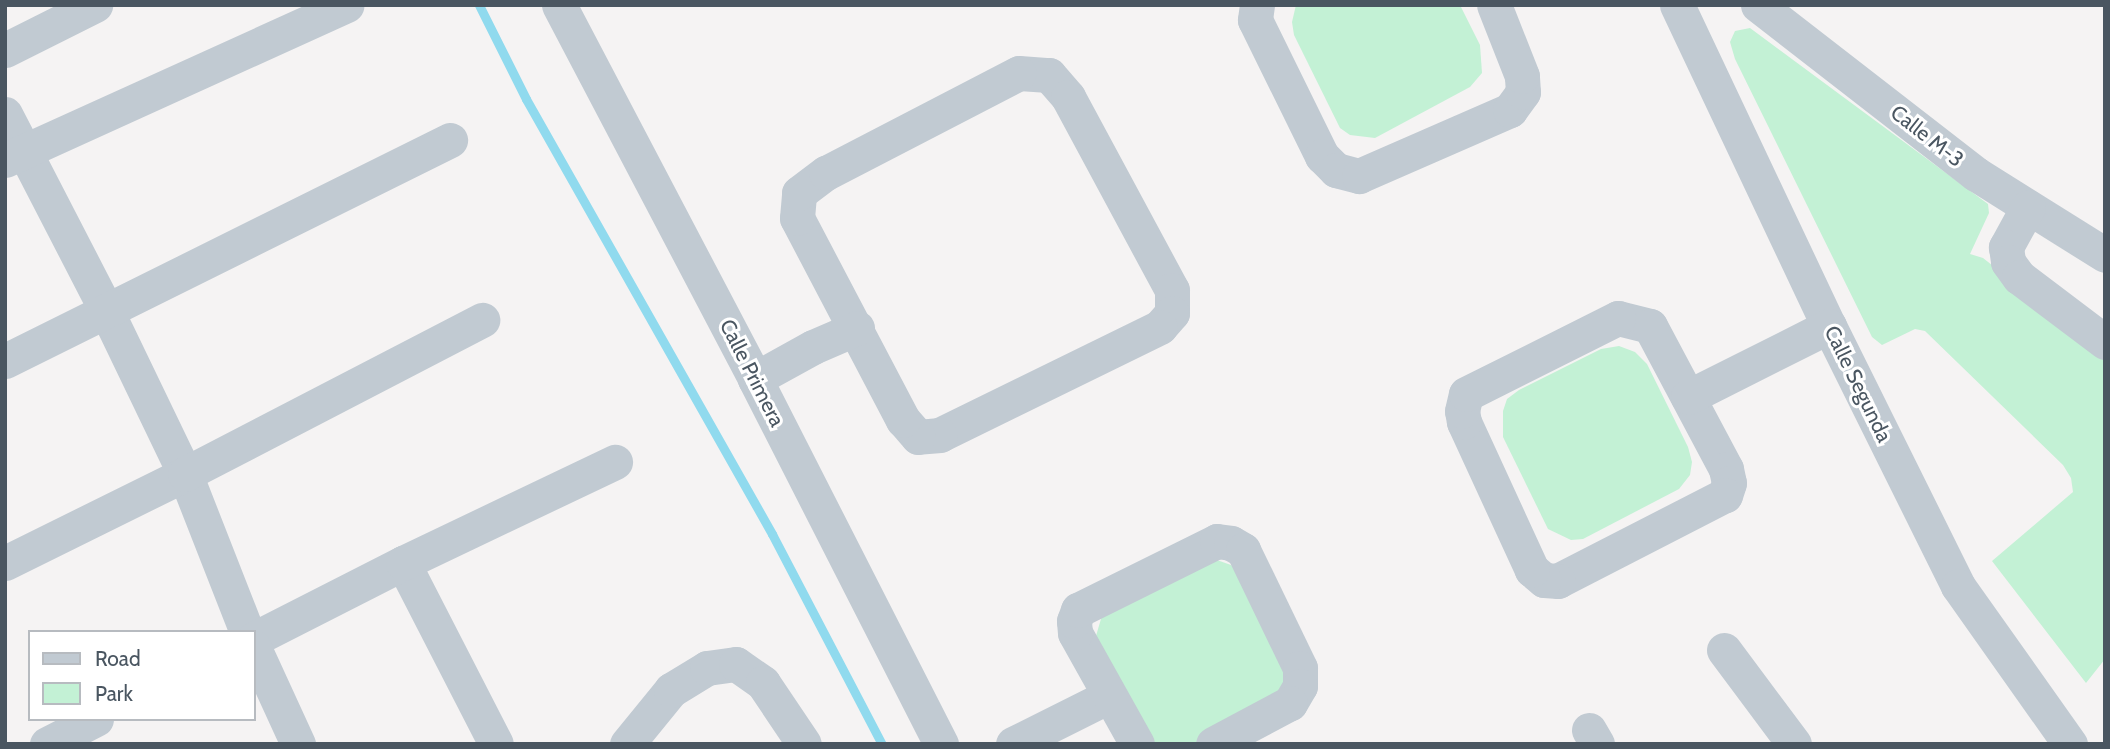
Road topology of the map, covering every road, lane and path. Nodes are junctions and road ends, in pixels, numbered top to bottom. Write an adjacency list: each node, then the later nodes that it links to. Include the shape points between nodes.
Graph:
1 (95, 5): 8 (street)
2 (347, 5): 11 (street)
3 (559, 5): 20 (street, Calle Primera)
4 (1257, 5): 5 (street, via 1255,20 1322,156 1336,170 1359,176 1510,110 1523,92 1522,76)
5 (1494, 5)
6 (1677, 5): 16 (street, Calle Segunda)
7 (1758, 5): 12 (street, Calle M-3, via 1976,174)
8 (5, 50)
9 (5, 114): 11 (street)
10 (450, 140): 14 (street)
11 (15, 156): 14 (street)
12 (2028, 207): 13 (street, Calle M-3); 18 (street, via 2006,247 2008,262 2019,277)
13 (2105, 255)
14 (107, 312): 19 (street); 23 (street)
15 (482, 320): 23 (street)
16 (1829, 326): 21 (street); 44 (street, Calle Segunda, via 1958,586)
17 (857, 328): 17 (street, via 903,420 918,437 940,435 1160,327 1172,313 1172,290 1069,97 1049,75 1019,73 826,173 799,192 797,218); 20 (street)
18 (2105, 342)
19 (5, 361)
20 (755, 379): 39 (street, Calle Primera)
21 (1688, 397): 21 (street, via 1650,326 1618,318 1466,394 1464,422 1532,570 1544,580 1558,581 1724,495 1729,483 1726,469)
22 (615, 462): 25 (street)
23 (185, 474): 24 (street); 26 (street)
24 (5, 563)
25 (403, 563): 27 (street); 36 (street)
26 (246, 630)
27 (256, 638)
28 (1724, 650): 43 (street)
29 (256, 652): 35 (street)
30 (1108, 696): 40 (street); 41 (street); 42 (street, via 1075,633 1073,621 1078,610 1217,541 1231,543 1243,550 1300,667 1300,686 1290,703)
31 (93, 721): 33 (street)
32 (95, 721): 34 (street)
33 (47, 744)
34 (106, 744)
35 (298, 744)
36 (496, 744)
37 (626, 744): 38 (street, via 671,690 707,668 736,664 763,682)
38 (804, 744)
39 (941, 744)
40 (1013, 744)
41 (1137, 744)
42 (1213, 744)
43 (1794, 744)
44 (2070, 744)

